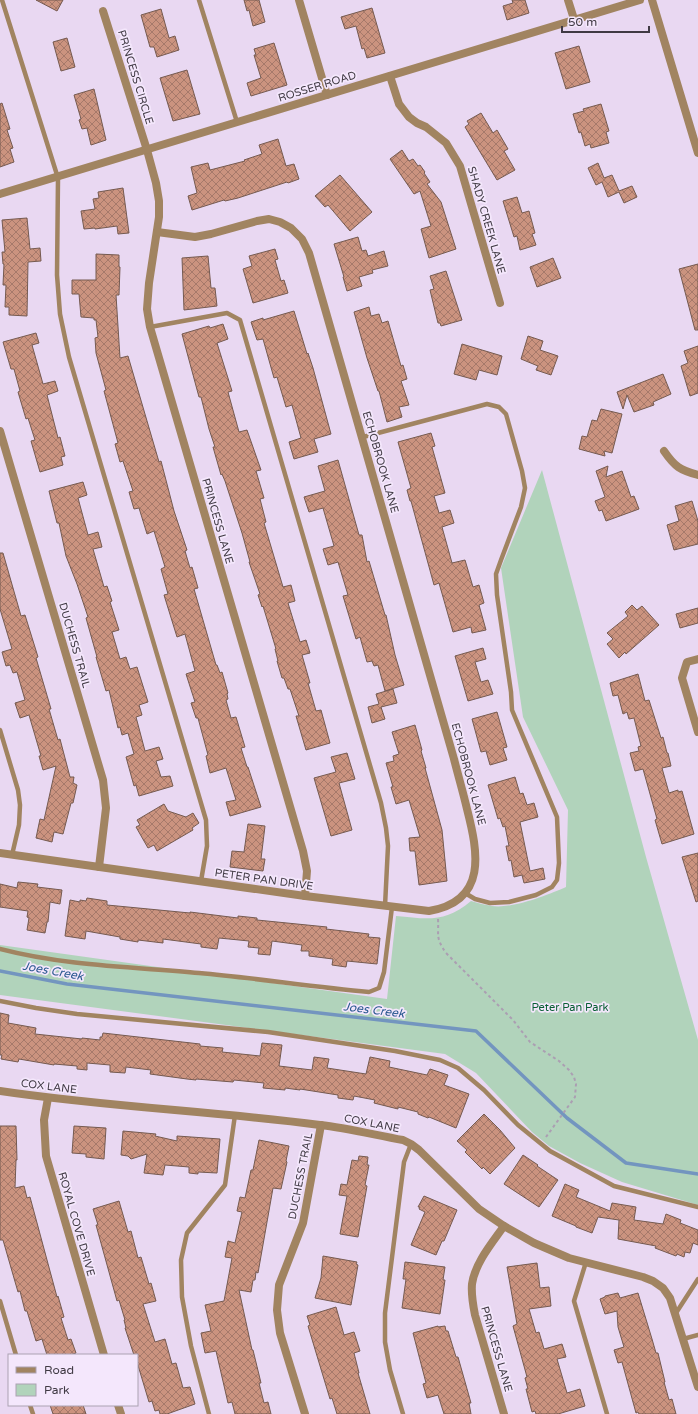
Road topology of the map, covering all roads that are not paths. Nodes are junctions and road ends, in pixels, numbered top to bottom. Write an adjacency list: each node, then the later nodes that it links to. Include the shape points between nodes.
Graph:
1 (2, 0): 14 (lane)
2 (199, 0): 11 (lane)
3 (298, 0): 10 (street)
4 (568, 0): 8 (street)
5 (640, 0): 8 (street, ROSSER ROAD)
6 (652, 0): 13 (street)
7 (104, 11): 12 (street, PRINCESS CIRCLE)
8 (574, 19): 9 (street, ROSSER ROAD)
9 (390, 76): 10 (street, ROSSER ROAD); 17 (street, SHADY CREEK LANE, via 399,104 409,117 446,143 460,166)
10 (327, 95): 11 (street, ROSSER ROAD)
11 (237, 122): 12 (street, ROSSER ROAD)
12 (146, 150): 14 (street, ROSSER ROAD); 16 (street, PRINCESS LANE, via 159,201)
13 (698, 153)
14 (58, 178): 15 (street, ROSSER ROAD); 30 (lane, via 56,275 60,314 69,357 206,820 207,846)
15 (0, 194)
16 (158, 232): 18 (street, PRINCESS LANE, via 149,283 147,309); 20 (street, ECHOBROOK LANE, via 194,236 269,219 291,228 302,239 309,253)
17 (500, 303)
18 (150, 327): 32 (street, PRINCESS LANE, via 303,851 306,871); 33 (lane, via 227,313 240,320 381,803 388,846)
19 (0, 431): 29 (street, DUCHESS TRAIL, via 103,780 106,808)
20 (363, 437): 26 (street, ECHOBROOK LANE); 31 (lane, via 487,404 500,407 506,414 522,471 525,488 521,507 496,574 497,595 512,710 557,818 557,880 552,887 536,895 509,902 490,903)
21 (664, 452): 22 (street, via 683,471)
22 (698, 475)
23 (698, 659): 25 (street, via 687,662 682,678)
24 (0, 730): 28 (lane, via 20,805)
25 (698, 732)
26 (475, 840): 31 (street, PETER PAN DRIVE, via 476,865 472,881)
27 (0, 853): 28 (street, PETER PAN DRIVE)
28 (12, 855): 29 (street, PETER PAN DRIVE)
29 (99, 867): 30 (street, PETER PAN DRIVE)
30 (201, 881): 32 (street, PETER PAN DRIVE)
31 (465, 893): 33 (street, PETER PAN DRIVE, via 448,906 437,910)
32 (305, 896): 33 (street, PETER PAN DRIVE)
33 (388, 906): 34 (lane, via 384,972 379,988 369,992 202,973 107,966 56,960)
34 (0, 949)
35 (0, 1001): 41 (lane, via 77,1014 268,1032 440,1060 458,1068 518,1125 550,1151 614,1186)
36 (0, 1091): 37 (street, COX LANE)
37 (48, 1098): 38 (street, COX LANE); 50 (street, ROYAL COVE DRIVE, via 44,1120 46,1156)
38 (234, 1115): 39 (street, COX LANE); 52 (lane, via 225,1185 187,1233 181,1260 182,1297 187,1325)
39 (321, 1125): 40 (street, COX LANE, via 403,1140); 53 (street, DUCHESS TRAIL, via 304,1223 279,1285 276,1310 280,1333)
40 (411, 1144): 42 (street, COX LANE, via 479,1209); 54 (lane, via 404,1162 385,1313 385,1342)
41 (698, 1207)
42 (504, 1226): 43 (street, COX LANE, via 534,1243 569,1258); 55 (street, PRINCESS LANE, via 477,1269 472,1282 472,1299)
43 (586, 1262): 46 (street, COX LANE, via 643,1276 653,1281 663,1288); 56 (lane, via 574,1300)
44 (698, 1279): 46 (lane)
45 (0, 1301): 49 (lane)
46 (676, 1313): 48 (street, COX LANE)
47 (698, 1334): 48 (lane)
48 (683, 1339): 51 (street, COX LANE)
49 (16, 1354)
50 (104, 1354)
51 (698, 1387)
52 (209, 1414)
53 (305, 1414)
54 (403, 1414)
55 (504, 1414)
56 (607, 1414)

